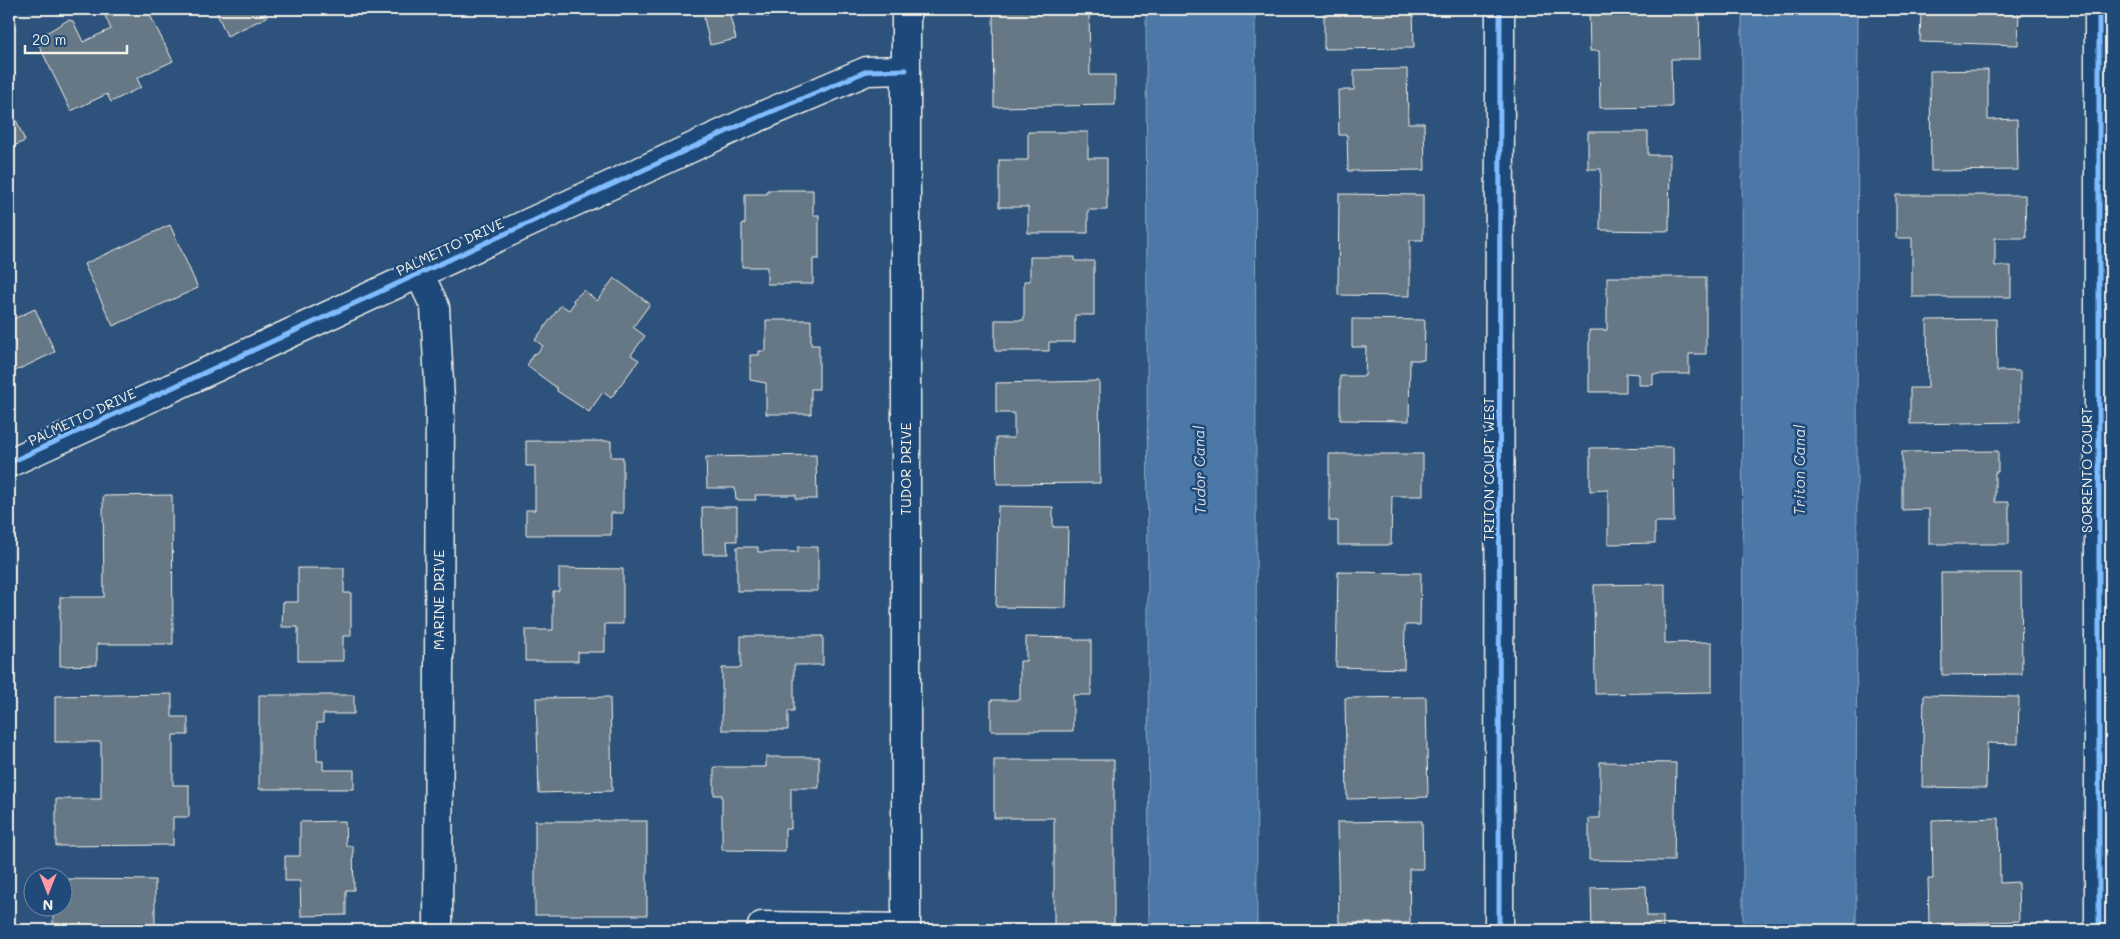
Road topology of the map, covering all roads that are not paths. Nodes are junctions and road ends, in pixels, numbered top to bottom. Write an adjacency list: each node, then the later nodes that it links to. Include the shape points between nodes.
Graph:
1 (906, 9): 4 (street, TUDOR DRIVE)
2 (1500, 9): 10 (street, TRITON COURT WEST)
3 (2099, 9): 11 (street, SORRENTO COURT)
4 (906, 70): 5 (street, PALMETTO DRIVE, via 866,71); 8 (street, TUDOR DRIVE)
5 (419, 273): 6 (street, PALMETTO DRIVE); 9 (street, MARINE DRIVE, via 435,308 440,401)
6 (9, 463)
7 (762, 926): 8 (street)
8 (906, 929)
9 (438, 930)
10 (1499, 930)
11 (2099, 930)

